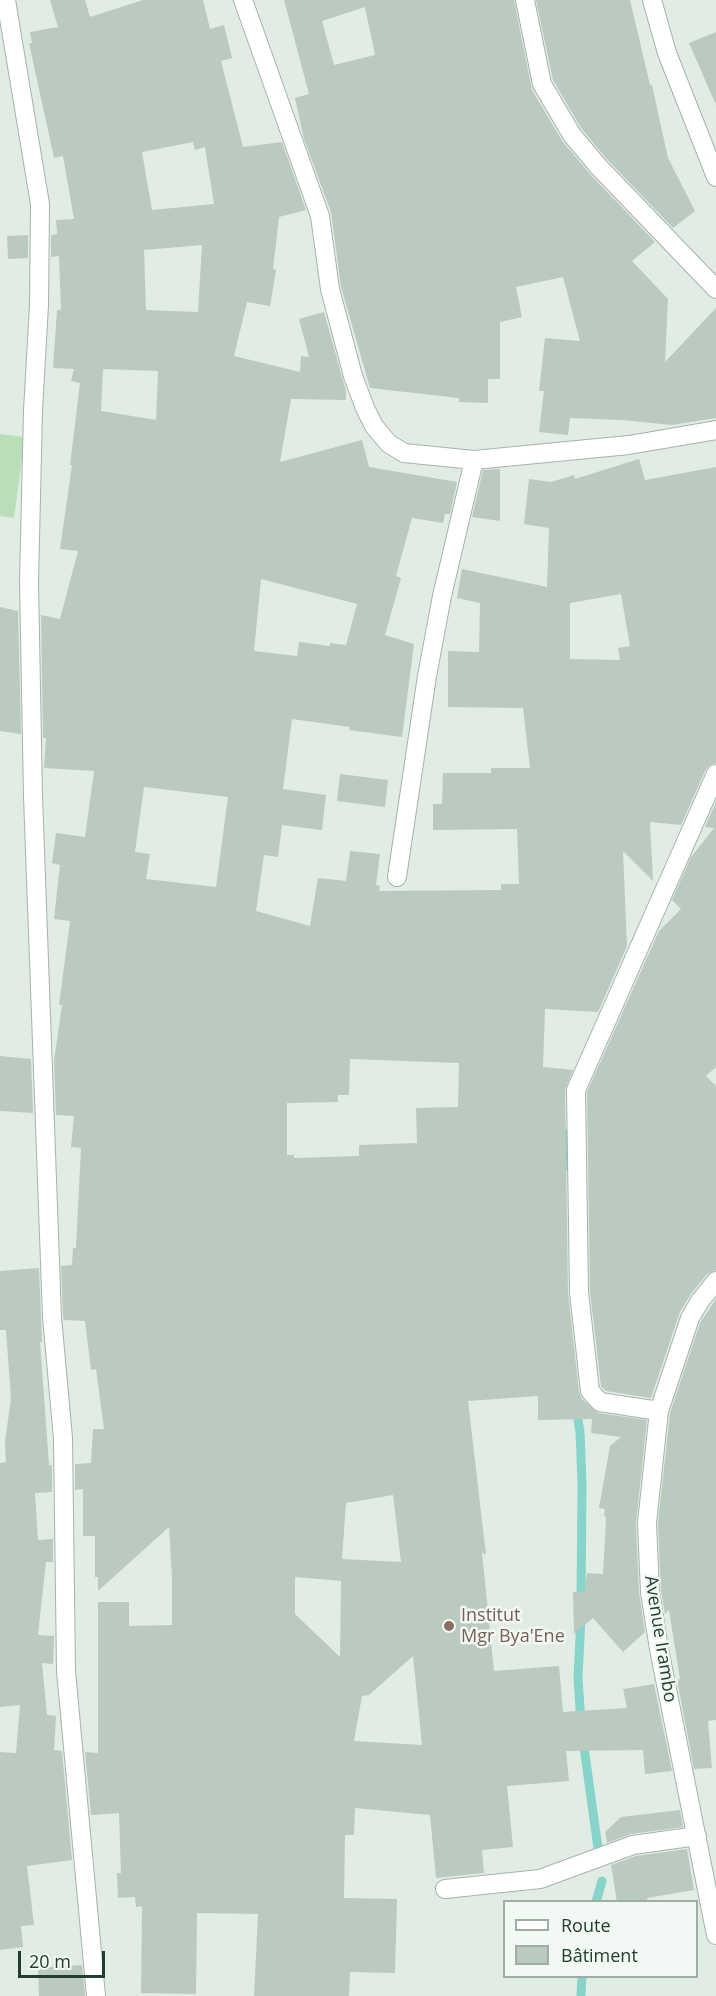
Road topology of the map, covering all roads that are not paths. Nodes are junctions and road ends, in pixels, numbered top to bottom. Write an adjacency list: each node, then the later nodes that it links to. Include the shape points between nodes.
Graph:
1 (6, 0): 16 (street, via 40,204 29,582 33,796 51,1305 63,1438 66,1671)
2 (243, 0): 8 (street, via 320,216 333,299 353,376 374,426 404,453)
3 (525, 0): 6 (street, via 543,84 572,135)
4 (652, 0): 5 (street, via 667,53)
5 (716, 177)
6 (716, 289)
7 (716, 430): 8 (street, via 629,445)
8 (474, 460): 10 (street, via 427,676)
9 (716, 774): 12 (street, via 576,1090 579,1292 590,1391 600,1402)
10 (397, 876)
11 (716, 1281): 12 (street, Avenue Irambo, via 690,1318)
12 (659, 1411): 13 (street, Avenue Irambo, via 647,1522 650,1592)
13 (697, 1836): 14 (street, via 633,1845 540,1880); 15 (street, Avenue Irambo)
14 (445, 1889)
15 (716, 1935)
16 (96, 1996)

